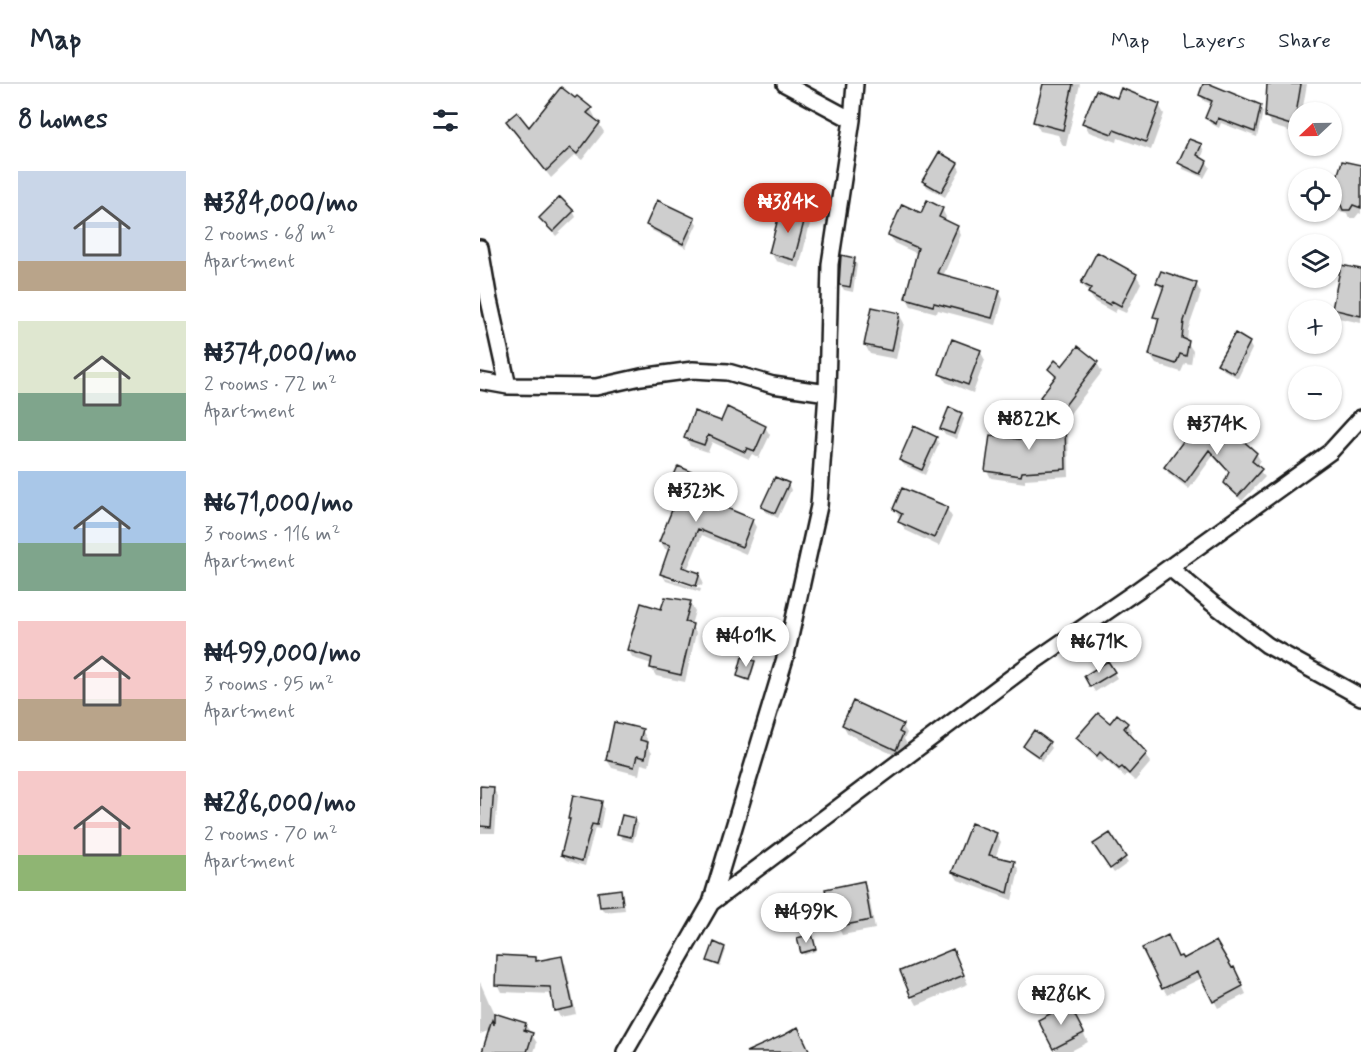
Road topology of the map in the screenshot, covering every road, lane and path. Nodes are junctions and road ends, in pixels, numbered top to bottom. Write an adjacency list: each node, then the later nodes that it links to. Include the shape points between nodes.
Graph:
1 (784, 84): 3 (street)
2 (855, 84): 3 (street)
3 (852, 120): 7 (street, via 830,264)
4 (480, 248): 6 (street)
5 (480, 381): 6 (street)
6 (508, 386): 7 (street, via 596,387 693,370 728,372 773,385)
7 (827, 393): 11 (street, via 819,506 786,655)
8 (1361, 418): 9 (street, via 1330,452)
9 (1170, 568): 10 (street, via 1268,645); 11 (street, via 1023,669)
10 (1361, 697)
11 (711, 903): 12 (street)
12 (625, 1052)

